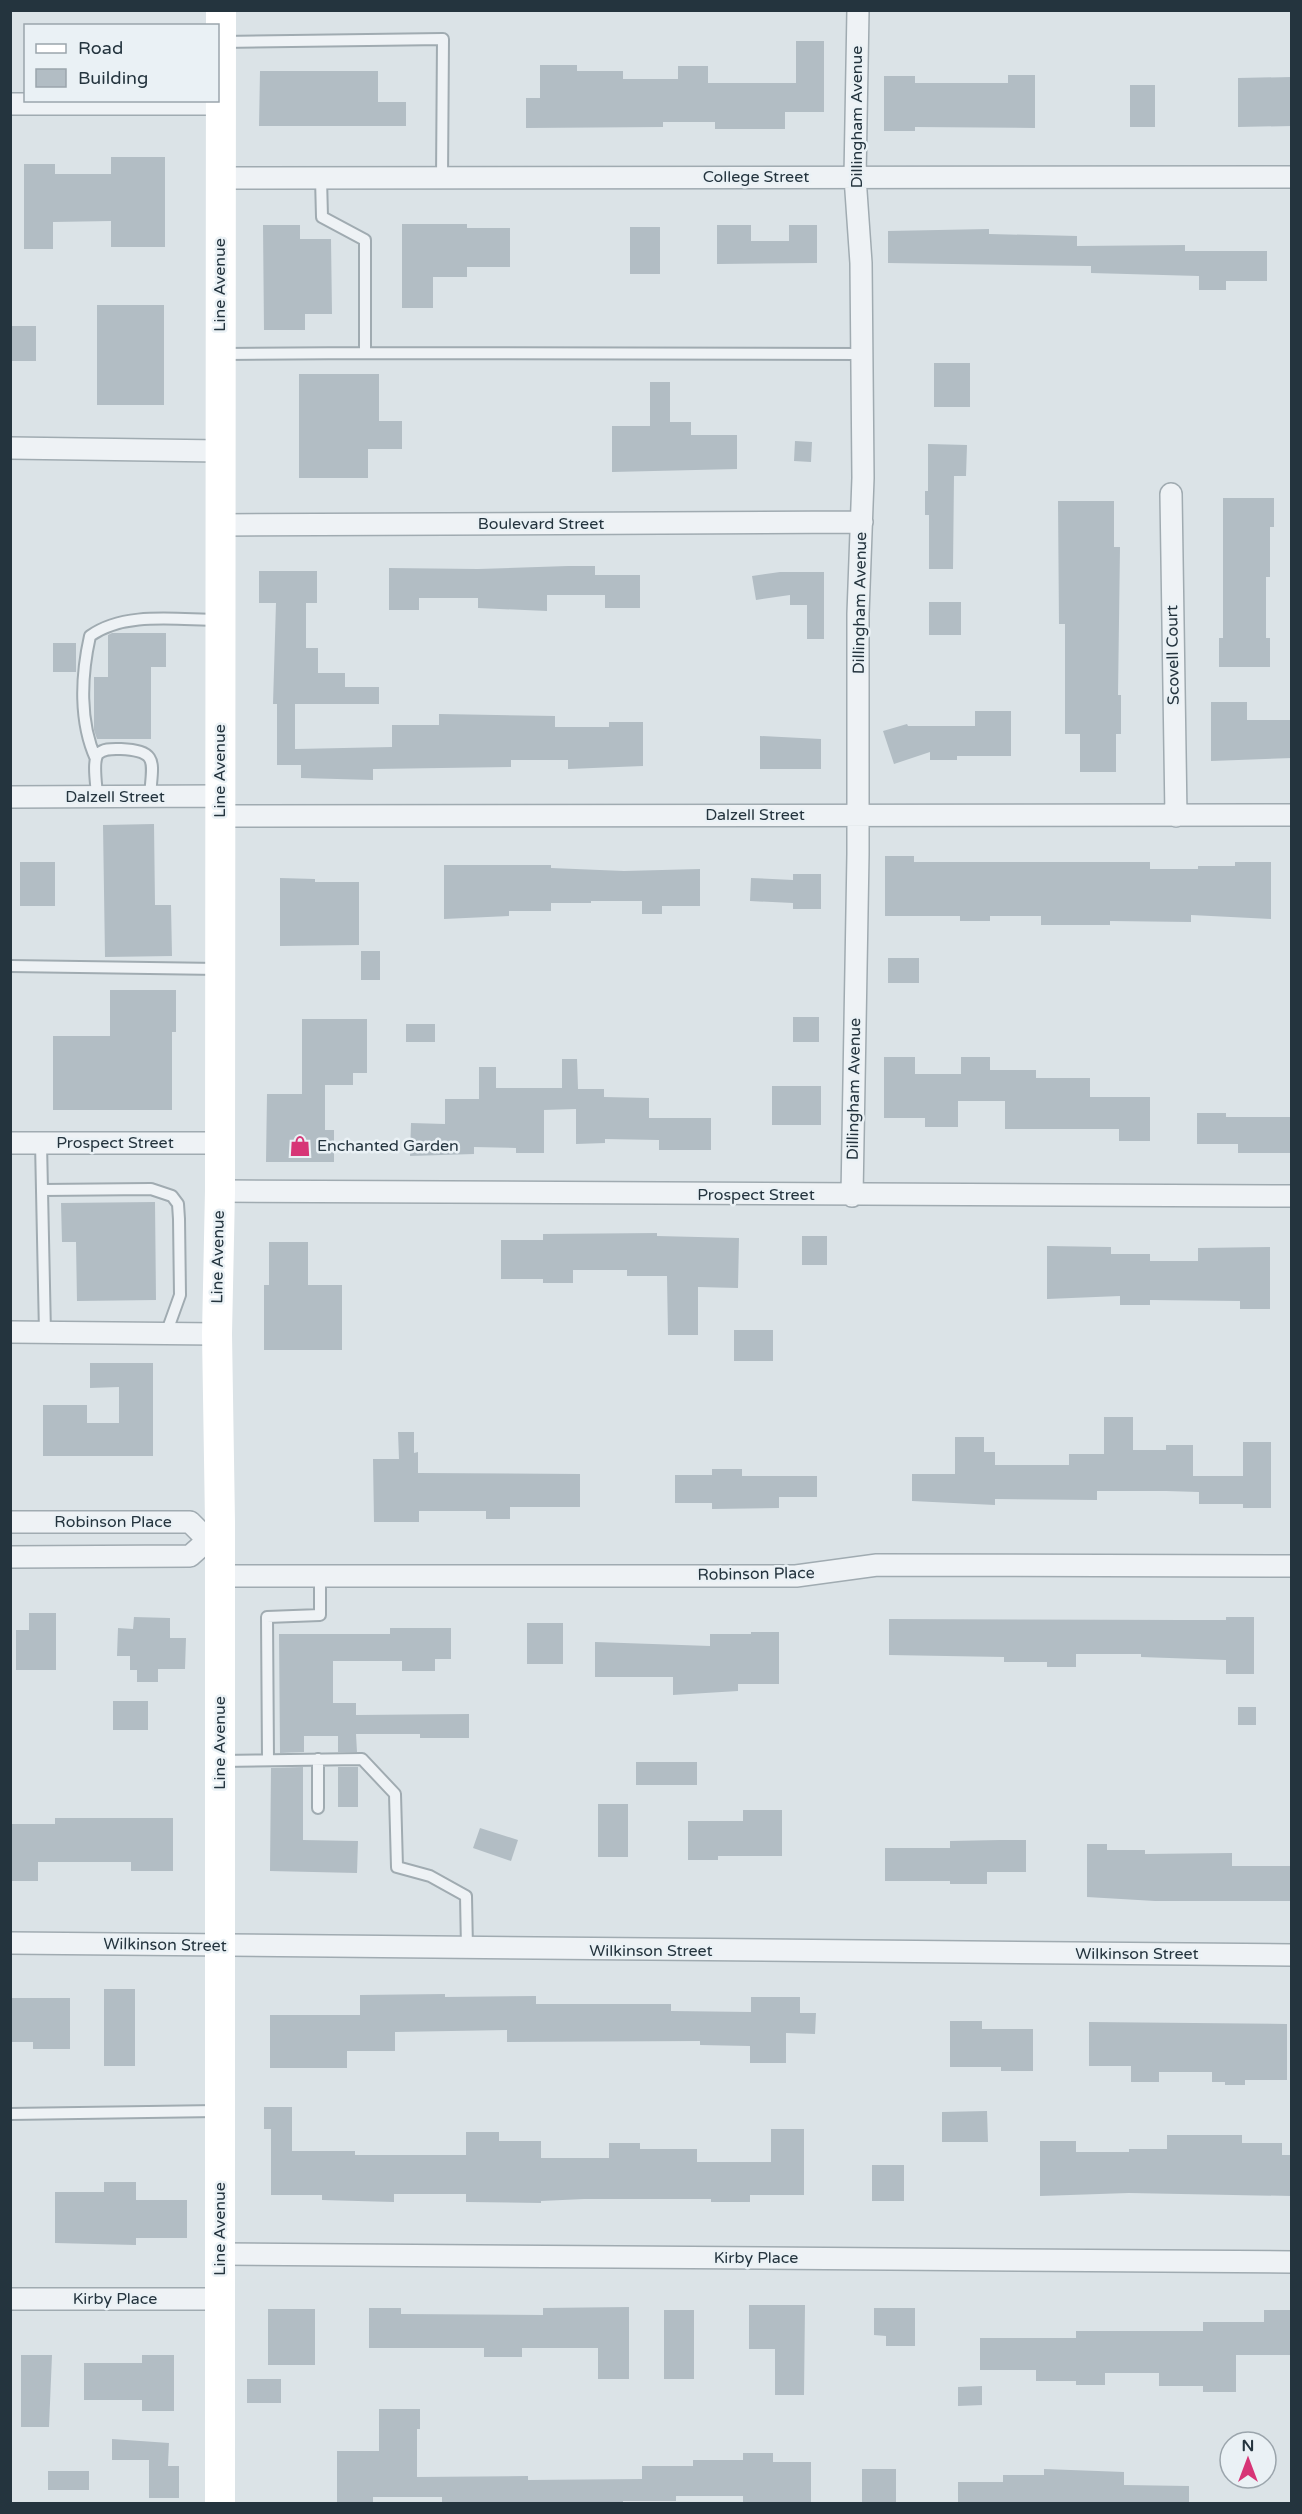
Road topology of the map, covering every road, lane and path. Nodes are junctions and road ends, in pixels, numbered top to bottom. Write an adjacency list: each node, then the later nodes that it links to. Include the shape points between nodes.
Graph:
1 (220, 10): 3 (main road, Line Avenue)
2 (858, 10): 6 (street, Dillingham Avenue)
3 (220, 42): 5 (main road, Line Avenue); 10 (lane, via 443,39)
4 (10, 104): 5 (street)
5 (220, 104): 8 (main road, Line Avenue)
6 (855, 177): 7 (street, College Street); 10 (street, College Street); 13 (street, Dillingham Avenue)
7 (1292, 177)
8 (220, 178): 9 (street, College Street); 12 (main road, Line Avenue)
9 (321, 178): 10 (street, College Street); 11 (lane, via 322,217 365,240)
10 (442, 178)
11 (364, 352): 12 (lane); 13 (lane)
12 (220, 354): 15 (main road, Line Avenue)
13 (862, 354): 17 (street, Dillingham Avenue)
14 (10, 448): 15 (street)
15 (220, 451): 18 (main road, Line Avenue)
16 (1171, 494): 27 (street, Scovell Court)
17 (862, 522): 18 (street, Boulevard Street); 25 (street, Dillingham Avenue)
18 (220, 525): 19 (main road, Line Avenue)
19 (220, 620): 20 (lane, via 121,621 90,636 83,721); 24 (main road, Line Avenue)
20 (96, 759): 22 (lane); 23 (lane, via 108,749 142,750 149,755 152,765)
21 (10, 797): 22 (street, Dalzell Street)
22 (97, 797): 23 (street, Dalzell Street)
23 (150, 797): 24 (street, Dalzell Street)
24 (219, 806): 25 (street, Dalzell Street); 29 (main road, Line Avenue)
25 (858, 815): 27 (street, Dalzell Street); 35 (street, Dillingham Avenue)
26 (1292, 815): 27 (street, Dalzell Street)
27 (1176, 816)
28 (10, 966): 29 (lane)
29 (219, 969): 32 (main road, Line Avenue)
30 (10, 1143): 31 (street, Prospect Street)
31 (41, 1143): 32 (street, Prospect Street); 33 (lane)
32 (219, 1143): 34 (main road, Line Avenue)
33 (42, 1190): 38 (lane); 39 (lane, via 151,1189 172,1196 178,1204 180,1295)
34 (220, 1191): 35 (street, Prospect Street); 40 (main road, Line Avenue)
35 (852, 1196): 36 (street, Prospect Street)
36 (1292, 1196)
37 (10, 1332): 38 (street)
38 (45, 1333): 39 (street)
39 (166, 1334): 40 (street)
40 (217, 1334): 42 (main road, Line Avenue)
41 (10, 1522): 42 (street, Robinson Place, via 189,1522)
42 (214, 1540): 43 (street, Robinson Place, via 190,1556); 46 (main road, Line Avenue)
43 (10, 1557)
44 (1292, 1566): 45 (street, Robinson Place, via 877,1565 796,1576)
45 (320, 1574): 46 (street, Robinson Place); 47 (lane, via 320,1615 267,1617)
46 (220, 1576): 49 (main road, Line Avenue)
47 (268, 1760): 48 (lane); 49 (lane)
48 (318, 1760): 50 (lane); 53 (lane, via 362,1759 395,1794 397,1867 430,1876 466,1896)
49 (220, 1761): 52 (main road, Line Avenue)
50 (318, 1808)
51 (10, 1943): 52 (street, Wilkinson Street)
52 (221, 1946): 53 (street, Wilkinson Street); 55 (main road, Line Avenue)
53 (466, 1949): 54 (street, Wilkinson Street)
54 (1292, 1955)
55 (220, 2111): 56 (lane); 57 (main road, Line Avenue)
56 (10, 2114)
57 (220, 2254): 58 (street, Kirby Place); 60 (main road, Line Avenue)
58 (1292, 2262)
59 (10, 2299): 60 (street, Kirby Place)
60 (220, 2299): 61 (main road, Line Avenue)
61 (220, 2504)

